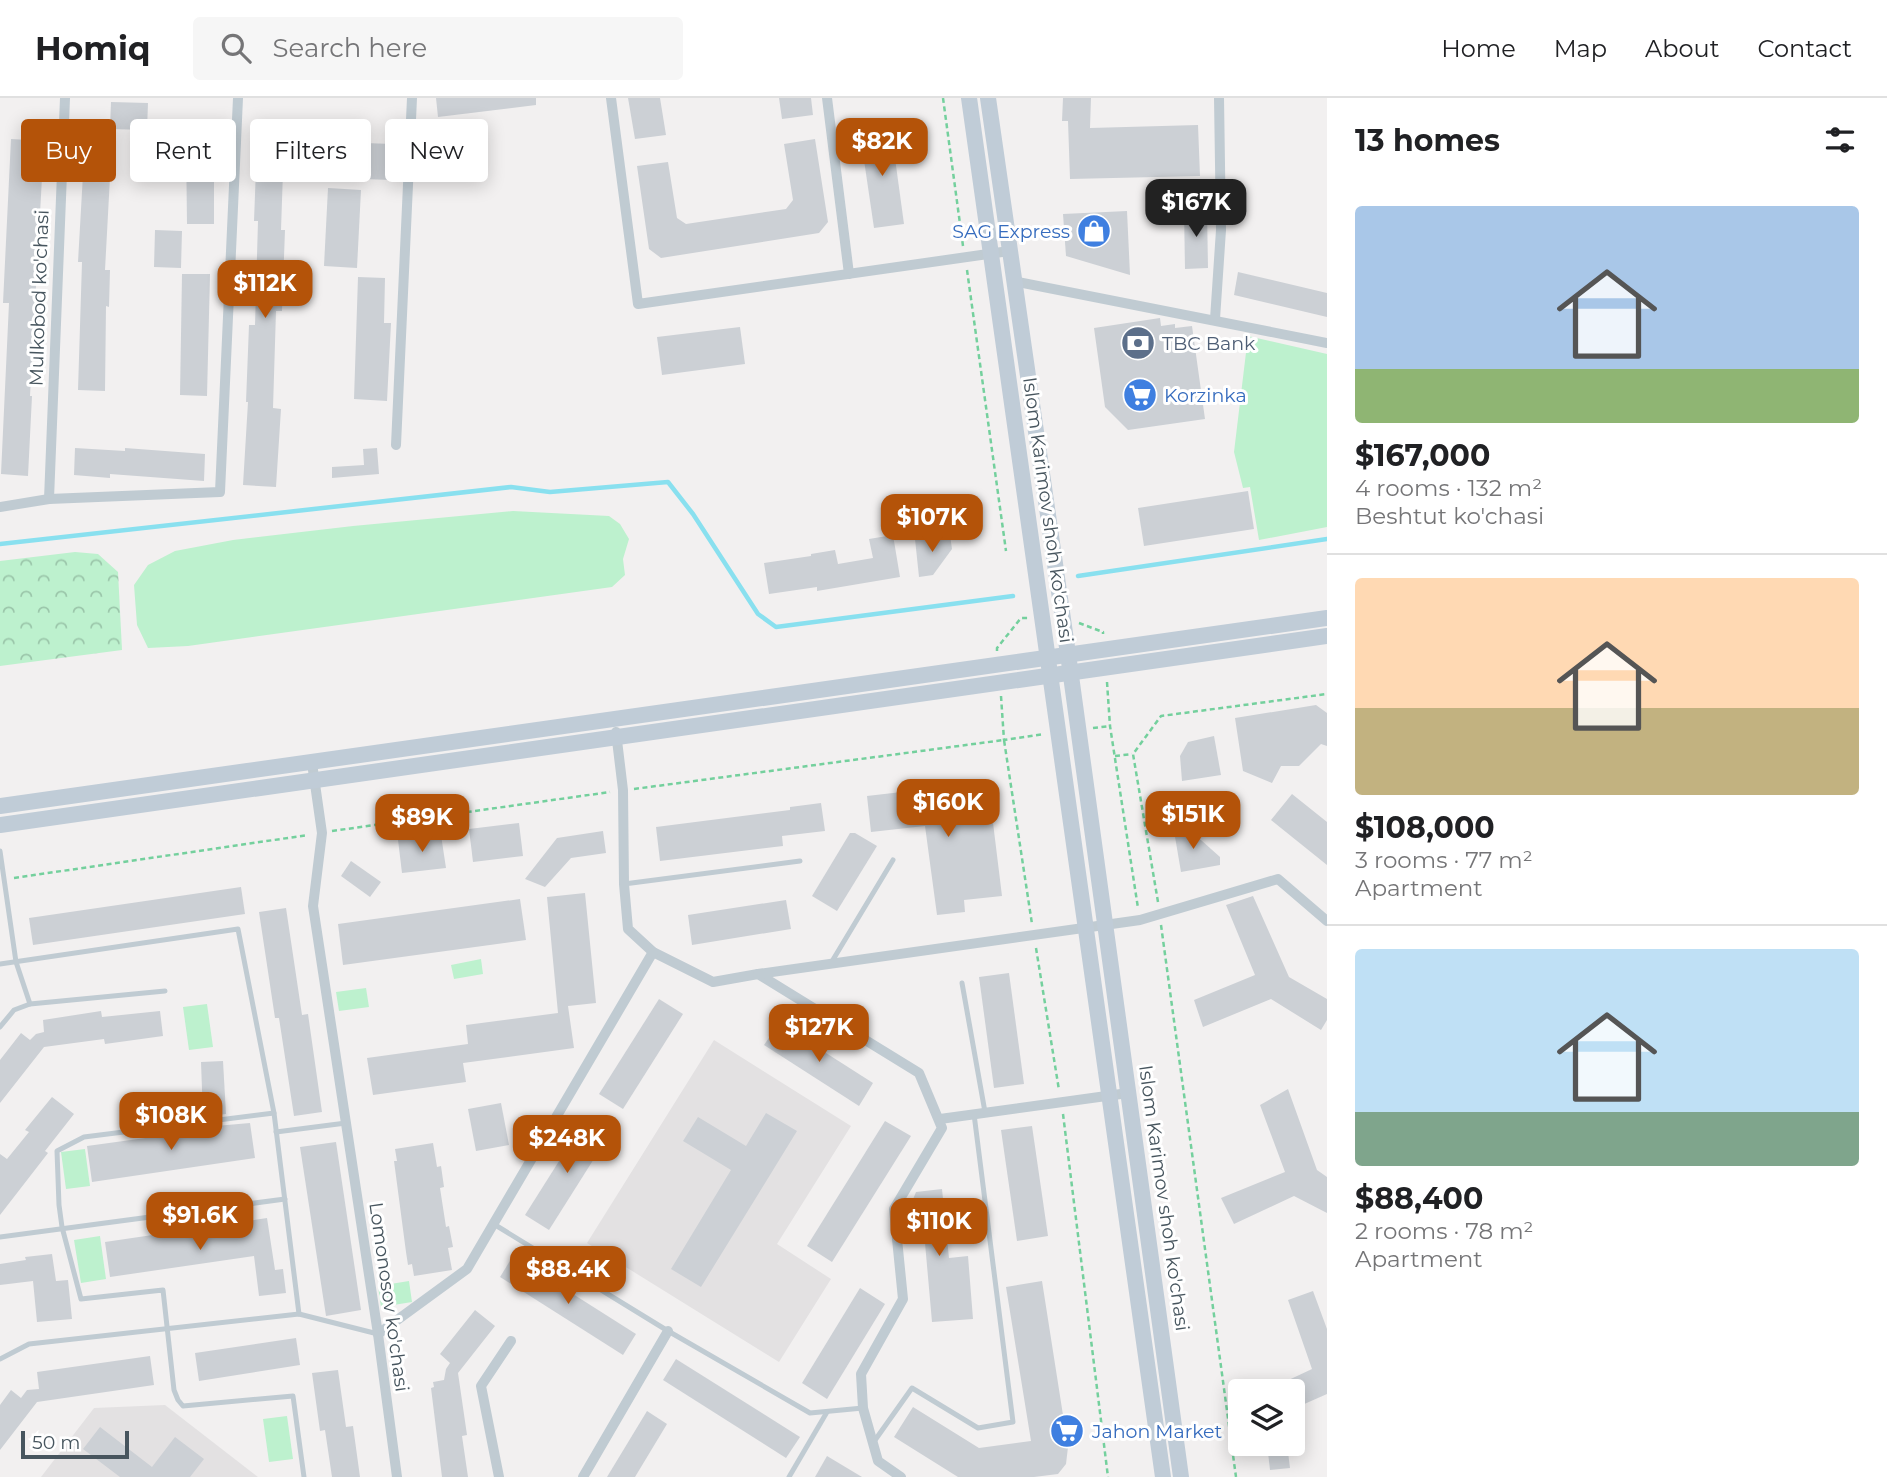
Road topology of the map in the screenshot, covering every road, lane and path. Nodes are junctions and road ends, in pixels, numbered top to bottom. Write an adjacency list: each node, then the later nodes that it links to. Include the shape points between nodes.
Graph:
1 (65, 98): 18 (street, Mulkobod ko'chasi)
2 (238, 98): 18 (street, via 220,492)
3 (412, 98): 17 (street)
4 (611, 98): 13 (street, via 638,304)
5 (827, 98): 13 (street)
6 (943, 98): 12 (path)
7 (969, 98): 11 (main road, Islom Karimov shoh ko'chasi)
8 (988, 98): 10 (main road, Islom Karimov shoh ko'chasi)
9 (1219, 98): 15 (street, via 1221,230)
10 (1009, 251): 11 (street); 14 (main road, Islom Karimov shoh ko'chasi)
11 (990, 254): 12 (street); 26 (main road, Islom Karimov shoh ko'chasi)
12 (965, 258): 13 (street); 20 (path)
13 (849, 274)
14 (1013, 281): 15 (street); 25 (main road, Islom Karimov shoh ko'chasi)
15 (1215, 319): 16 (street)
16 (1327, 343)
17 (396, 446)
18 (49, 499): 19 (street)
19 (0, 506)
20 (1006, 551)
21 (1327, 618): 24 (main road)
22 (1077, 623): 24 (path, via 1103,632)
23 (1327, 636): 27 (main road)
24 (1105, 649): 25 (main road)
25 (1068, 653): 26 (main road); 28 (main road, Islom Karimov shoh ko'chasi)
26 (1047, 657): 29 (main road, Islom Karimov shoh ko'chasi); 31 (main road)
27 (1106, 666): 28 (main road); 34 (path)
28 (1070, 671): 29 (main road); 48 (main road, Islom Karimov shoh ko'chasi)
29 (1049, 674): 32 (main road); 49 (main road, Islom Karimov shoh ko'chasi)
30 (1327, 694): 33 (path, via 1161,716)
31 (614, 718): 32 (street); 35 (main road)
32 (617, 737): 35 (main road); 36 (street)
33 (1133, 754): 34 (path); 45 (path)
34 (1115, 756): 46 (path)
35 (313, 771): 37 (main road); 38 (main road); 39 (street, Lomonosov ko'chasi)
36 (623, 790): 39 (path); 44 (street); 50 (path, via 1004,740)
37 (0, 806)
38 (0, 825)
39 (322, 833): 43 (path); 66 (street, Lomonosov ko'chasi, via 313,906)
40 (0, 851): 43 (lane)
41 (800, 860): 44 (lane)
42 (893, 860): 53 (lane)
43 (4, 879): 52 (lane)
44 (624, 884): 51 (street, via 628,929)
45 (1160, 914): 46 (street); 47 (street, via 1278,879); 90 (path)
46 (1140, 920): 48 (street)
47 (1327, 921)
48 (1105, 925): 49 (street); 60 (main road, Islom Karimov shoh ko'chasi)
49 (1085, 928): 50 (street); 61 (main road, Islom Karimov shoh ko'chasi)
50 (1034, 935): 53 (street); 62 (path)
51 (653, 952): 55 (street, via 713,982); 69 (street)
52 (16, 962): 54 (lane); 58 (lane); 63 (lane, via 238,929)
53 (831, 963): 55 (street)
54 (0, 964)
55 (758, 974): 65 (street, via 919,1073)
56 (962, 983): 64 (lane)
57 (165, 991): 58 (lane)
58 (30, 1004): 59 (lane, via 14,1010)
59 (0, 1027)
60 (1128, 1093): 61 (street); 89 (main road, Islom Karimov shoh ko'chasi)
61 (1107, 1096): 62 (street); 88 (main road, Islom Karimov shoh ko'chasi)
62 (1061, 1101): 64 (street); 87 (path)
63 (274, 1113): 67 (lane); 70 (lane, via 84,1137 57,1151)
64 (979, 1113): 65 (street); 80 (lane, via 1013,1422 978,1428 912,1388)
65 (940, 1119): 78 (street, via 942,1128 894,1209 903,1299 861,1374)
66 (345, 1123): 67 (lane); 75 (street, Lomonosov ko'chasi)
67 (276, 1132): 68 (lane)
68 (285, 1199): 70 (lane); 72 (lane)
69 (492, 1223): 74 (lane); 75 (street, via 467,1269)
70 (62, 1227): 71 (lane); 73 (lane, via 81,1299 163,1290)
71 (0, 1237)
72 (299, 1314): 73 (lane); 75 (lane)
73 (167, 1327): 77 (lane, via 29,1344); 81 (lane, via 174,1390 183,1406 293,1396)
74 (668, 1331): 79 (lane, via 810,1413); 84 (street)
75 (378, 1334): 82 (street, Lomonosov ko'chasi)
76 (511, 1341): 83 (street, via 481,1386)
77 (0, 1359)
78 (863, 1408): 79 (lane); 80 (street)
79 (827, 1412): 85 (lane)
80 (873, 1443): 86 (street, via 878,1461)
81 (304, 1477)
82 (397, 1477)
83 (499, 1477)
84 (583, 1477)
85 (789, 1477)
86 (901, 1477)
87 (1108, 1477)
88 (1163, 1477)
89 (1181, 1477)
90 (1236, 1477)

